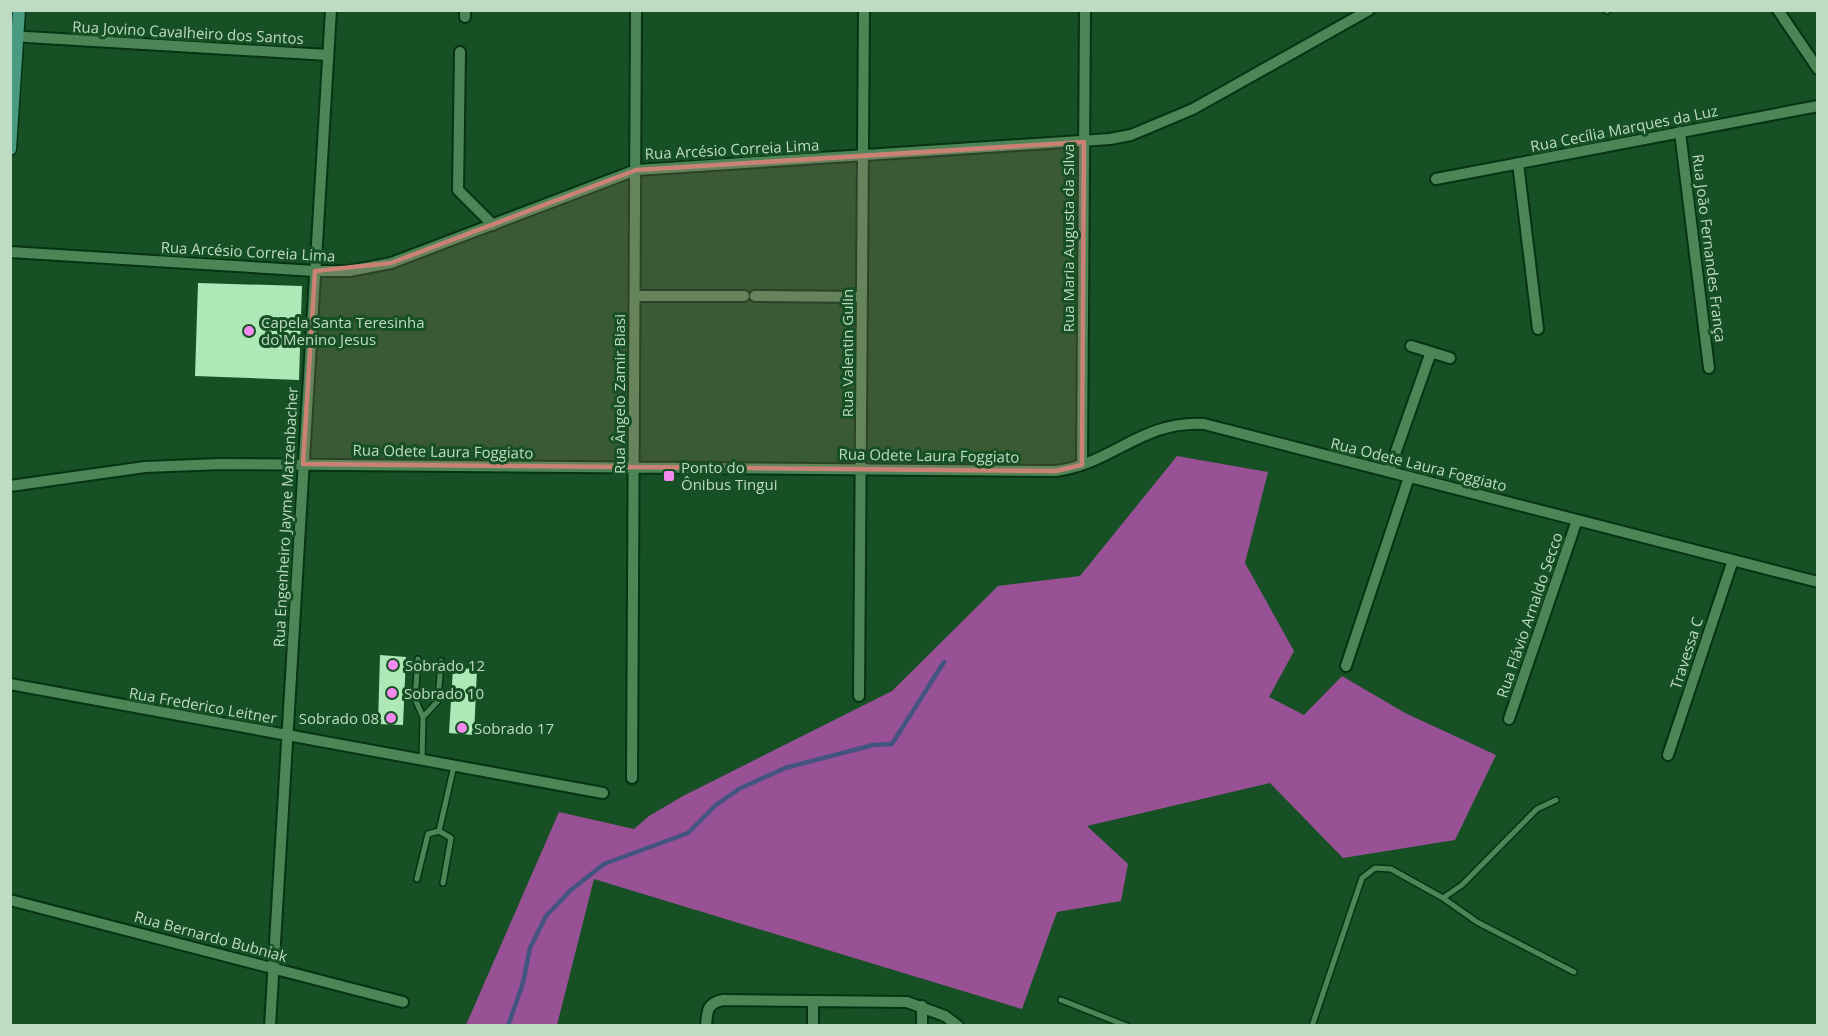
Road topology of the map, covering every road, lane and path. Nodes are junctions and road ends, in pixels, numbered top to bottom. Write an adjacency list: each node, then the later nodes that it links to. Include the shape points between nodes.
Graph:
1 (19, 10): 8 (street)
2 (331, 10): 10 (street, Rua Engenheiro Jayme Matzenbacher)
3 (636, 10): 18 (street, Rua Ângelo Zamir Biasi)
4 (864, 10): 16 (street, Rua Valentin Gulin)
5 (1085, 10): 14 (street, Rua Maria Augusta da Silva)
6 (1370, 10): 14 (street, Rua Arcésio Correia Lima, via 1182,114 1131,135)
7 (1778, 10): 11 (street)
8 (14, 37): 10 (street, Rua Jovino Cavalheiro dos Santos); 15 (street)
9 (460, 51): 20 (street, via 458,190)
10 (328, 55): 22 (street, Rua Engenheiro Jayme Matzenbacher)
11 (1818, 69)
12 (1818, 106): 13 (street, Rua Cecília Marques da Luz)
13 (1680, 132): 17 (street, Rua Cecília Marques da Luz); 29 (street, Rua João Fernandes França)
14 (1084, 142): 16 (street, Rua Arcésio Correia Lima); 31 (street, Rua Maria Augusta da Silva)
15 (10, 149)
16 (863, 157): 18 (street, Rua Arcésio Correia Lima); 24 (street, Rua Valentin Gulin)
17 (1518, 163): 19 (street, Rua Cecília Marques da Luz); 25 (street)
18 (636, 170): 20 (street, Rua Arcésio Correia Lima); 23 (street, Rua Ângelo Zamir Biasi)
19 (1436, 179)
20 (493, 225): 22 (street, Rua Arcésio Correia Lima, via 391,263 349,271)
21 (10, 252): 22 (street, Rua Arcésio Correia Lima)
22 (315, 271): 30 (street, Rua Engenheiro Jayme Matzenbacher)
23 (635, 296): 24 (street); 32 (street, Rua Ângelo Zamir Biasi)
24 (862, 297): 33 (street, Rua Valentin Gulin)
25 (1538, 328)
26 (1412, 346): 27 (street)
27 (1431, 352): 28 (street); 34 (street)
28 (1450, 358)
29 (1709, 368)
30 (303, 464): 32 (street, Rua Odete Laura Foggiato); 36 (street, Rua Odete Laura Foggiato, via 145,467); 47 (street, Rua Engenheiro Jayme Matzenbacher)
31 (1082, 465): 33 (street, Rua Odete Laura Foggiato, via 1056,471); 34 (street, Rua Odete Laura Foggiato, via 1139,436 1182,422 1204,424)
32 (634, 468): 33 (street, Rua Odete Laura Foggiato); 51 (street, Rua Ângelo Zamir Biasi)
33 (861, 470): 44 (street, Rua Valentin Gulin)
34 (1389, 471): 35 (street, Rua Odete Laura Foggiato)
35 (1409, 477): 37 (street, Rua Odete Laura Foggiato); 42 (street)
36 (10, 486)
37 (1577, 520): 38 (street, Rua Odete Laura Foggiato); 46 (street, Rua Flávio Arnaldo Secco)
38 (1733, 560): 39 (street, Rua Odete Laura Foggiato); 48 (street, Travessa C)
39 (1818, 582)
40 (418, 658): 45 (lane, via 416,699)
41 (441, 661): 45 (lane, via 438,701)
42 (1346, 666)
43 (10, 684): 47 (street, Rua Frederico Leitner)
44 (859, 696)
45 (423, 717): 49 (lane)
46 (1509, 720)
47 (288, 735): 49 (street, Rua Frederico Leitner); 59 (street, Rua Engenheiro Jayme Matzenbacher)
48 (1668, 755)
49 (422, 760): 50 (street, Rua Frederico Leitner)
50 (454, 766): 52 (street, Rua Frederico Leitner); 54 (lane)
51 (632, 778)
52 (603, 793)
53 (1556, 801): 57 (lane, via 1537,809 1462,885)
54 (439, 831): 55 (lane, via 428,834); 56 (lane, via 451,838)
55 (417, 879)
56 (443, 883)
57 (1443, 898): 60 (lane, via 1477,922); 71 (lane, via 1391,869 1375,868 1362,878)
58 (10, 900): 59 (street, Rua Bernardo Bubniak)
59 (274, 968): 63 (street, Rua Bernardo Bubniak); 65 (street, Rua Engenheiro Jayme Matzenbacher)
60 (1574, 972)
61 (1061, 1000): 70 (lane)
62 (813, 1001): 64 (street, via 888,1001); 66 (street, via 715,1002 706,1011); 67 (street)
63 (403, 1002)
64 (922, 1006): 68 (street); 69 (street)
65 (270, 1026)
66 (706, 1026)
67 (813, 1026)
68 (922, 1026)
69 (958, 1026)
70 (1127, 1026)
71 (1312, 1026)

